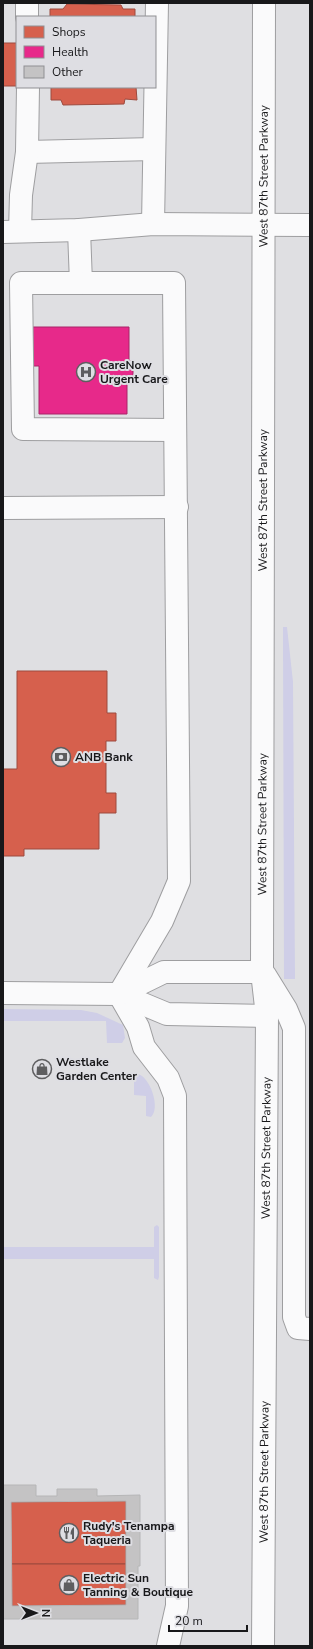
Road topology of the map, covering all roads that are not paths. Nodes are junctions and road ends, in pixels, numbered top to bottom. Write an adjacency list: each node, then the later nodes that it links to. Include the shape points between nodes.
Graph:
1 (27, 3): 4 (main road)
2 (157, 3): 5 (main road)
3 (264, 3): 11 (main road, West 87th Street Parkway)
4 (27, 16)
5 (156, 52)
6 (28, 88): 9 (main road)
7 (155, 88): 8 (main road)
8 (154, 149): 9 (main road); 10 (main road)
9 (27, 152): 14 (main road, via 21,195)
10 (153, 224): 11 (main road); 13 (main road)
11 (264, 224): 12 (main road); 19 (main road, West 87th Street Parkway)
12 (310, 225)
13 (79, 230): 14 (main road); 15 (main road)
14 (11, 231)
15 (81, 283): 16 (main road, via 174,283); 16 (main road, via 21,283 23,429)
16 (175, 430): 17 (main road)
17 (177, 507): 18 (main road); 21 (main road, via 179,881 162,921)
18 (3, 508)
19 (262, 972): 21 (main road, via 164,972); 22 (main road, West 87th Street Parkway); 23 (main road, via 286,1009 294,1028 294,1317 298,1328)
20 (3, 993): 21 (main road)
21 (119, 994): 22 (main road, via 167,1014); 24 (main road, via 138,1027 144,1047 168,1078 175,1096 177,1606)
22 (267, 1016): 25 (main road, West 87th Street Parkway)
23 (310, 1329)
24 (168, 1646)
25 (263, 1646)

